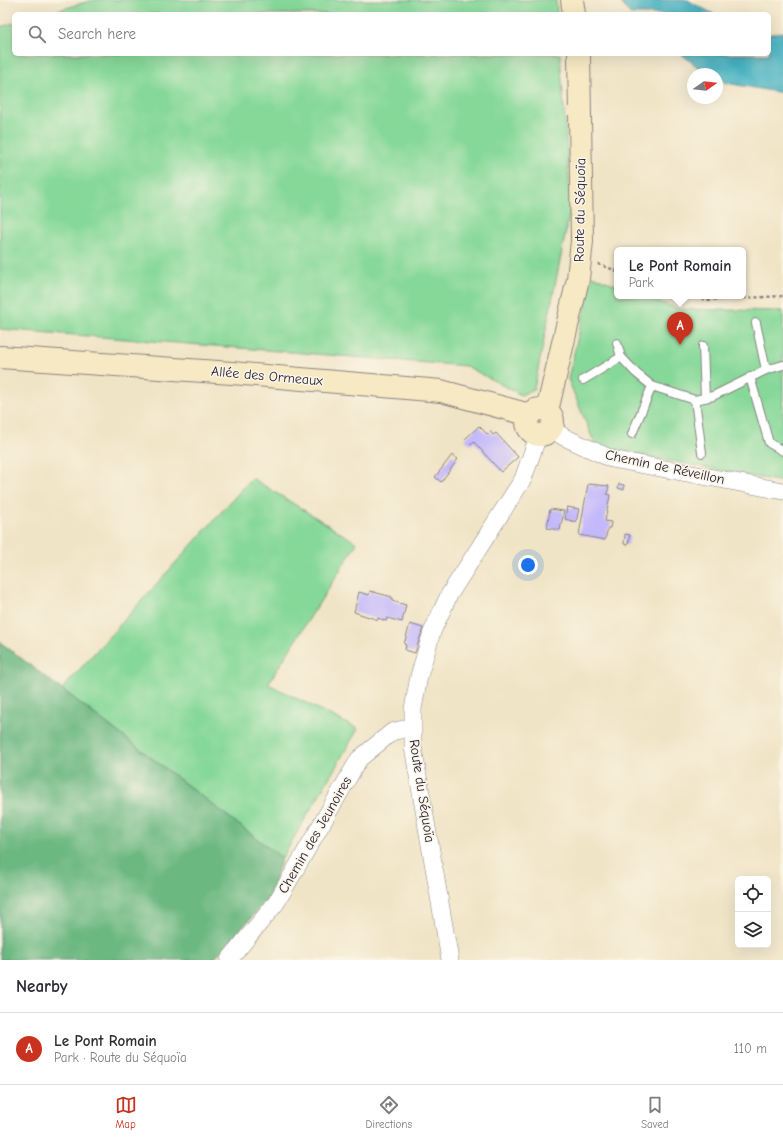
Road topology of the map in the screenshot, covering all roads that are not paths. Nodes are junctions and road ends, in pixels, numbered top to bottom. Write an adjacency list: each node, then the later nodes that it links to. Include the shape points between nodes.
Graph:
1 (572, 0): 2 (street)
2 (574, 12)
3 (580, 56): 16 (street, Route du Séquoïa, via 582,241 578,279)
4 (756, 323): 10 (lane)
5 (617, 343): 8 (lane)
6 (703, 346): 14 (lane)
7 (0, 357): 16 (street, Allée des Ormeaux, via 441,391)
8 (621, 357): 12 (lane); 13 (lane)
9 (783, 365): 10 (lane)
10 (766, 370): 11 (lane)
11 (750, 377): 14 (lane); 18 (lane, via 769,443)
12 (583, 380)
13 (652, 386): 15 (lane); 17 (lane)
14 (705, 398): 15 (lane)
15 (695, 400): 19 (lane)
16 (541, 423): 20 (street, Chemin de Réveillon, via 564,437 612,459); 21 (street, Route du Séquoïa, via 523,479 450,596 432,632 419,676 413,709)
17 (632, 434)
18 (783, 451)
19 (702, 453)
20 (783, 491)
21 (413, 727): 22 (street, Chemin des Jeunoires, via 392,732 359,759 276,903); 23 (street, Route du Séquoïa, via 413,747)
22 (229, 960)
23 (450, 960)

